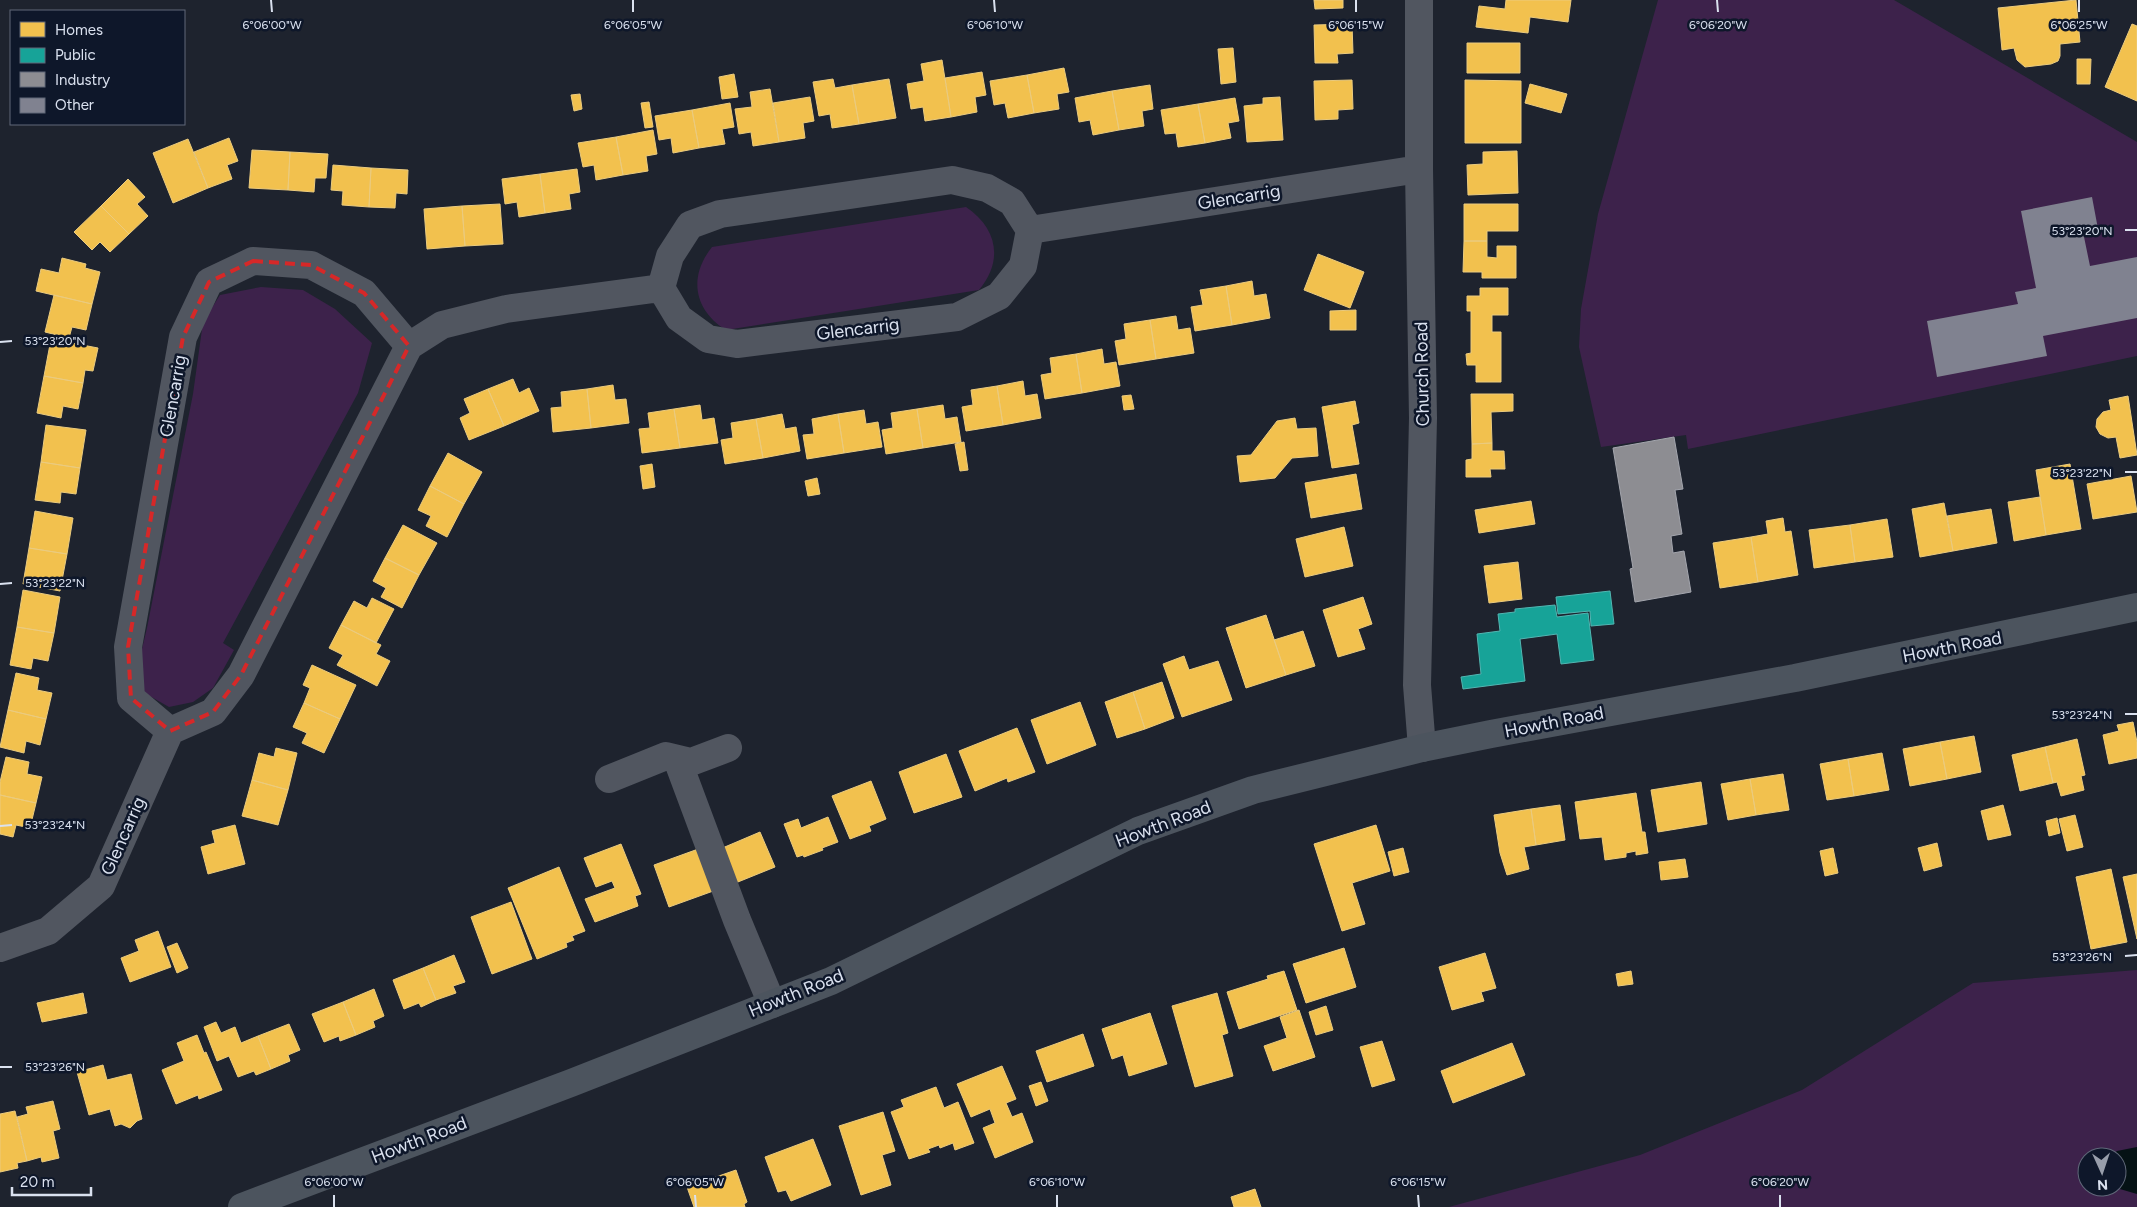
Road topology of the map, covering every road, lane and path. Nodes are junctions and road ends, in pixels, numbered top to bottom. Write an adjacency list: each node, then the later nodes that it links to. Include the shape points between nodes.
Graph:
1 (1419, 0): 2 (street, Church Road)
2 (1419, 169): 3 (street, Glencarrig); 9 (street, Church Road, via 1423,418 1417,685)
3 (1030, 230): 4 (street, via 1012,202 987,188 952,180 720,214 690,225 670,256); 4 (street, Glencarrig, via 1023,266 999,296 957,317 737,344 708,340 679,318)
4 (661, 288): 5 (street, via 506,309 442,325)
5 (409, 346): 7 (street, via 240,675 213,712); 7 (street, Glencarrig, via 364,294 312,265 253,261 210,282 183,336 128,647 131,698)
6 (2137, 607): 9 (main road, Howth Road, via 1794,678)
7 (170, 731): 12 (street, Glencarrig, via 101,886 48,931)
8 (728, 748): 10 (street, via 691,762)
9 (1422, 748): 13 (main road, Howth Road, via 1253,790 1138,831 831,981)
10 (677, 759): 11 (street, via 666,756); 13 (street)
11 (609, 779)
12 (0, 948)
13 (772, 1004): 14 (main road, Howth Road)
14 (242, 1207)

